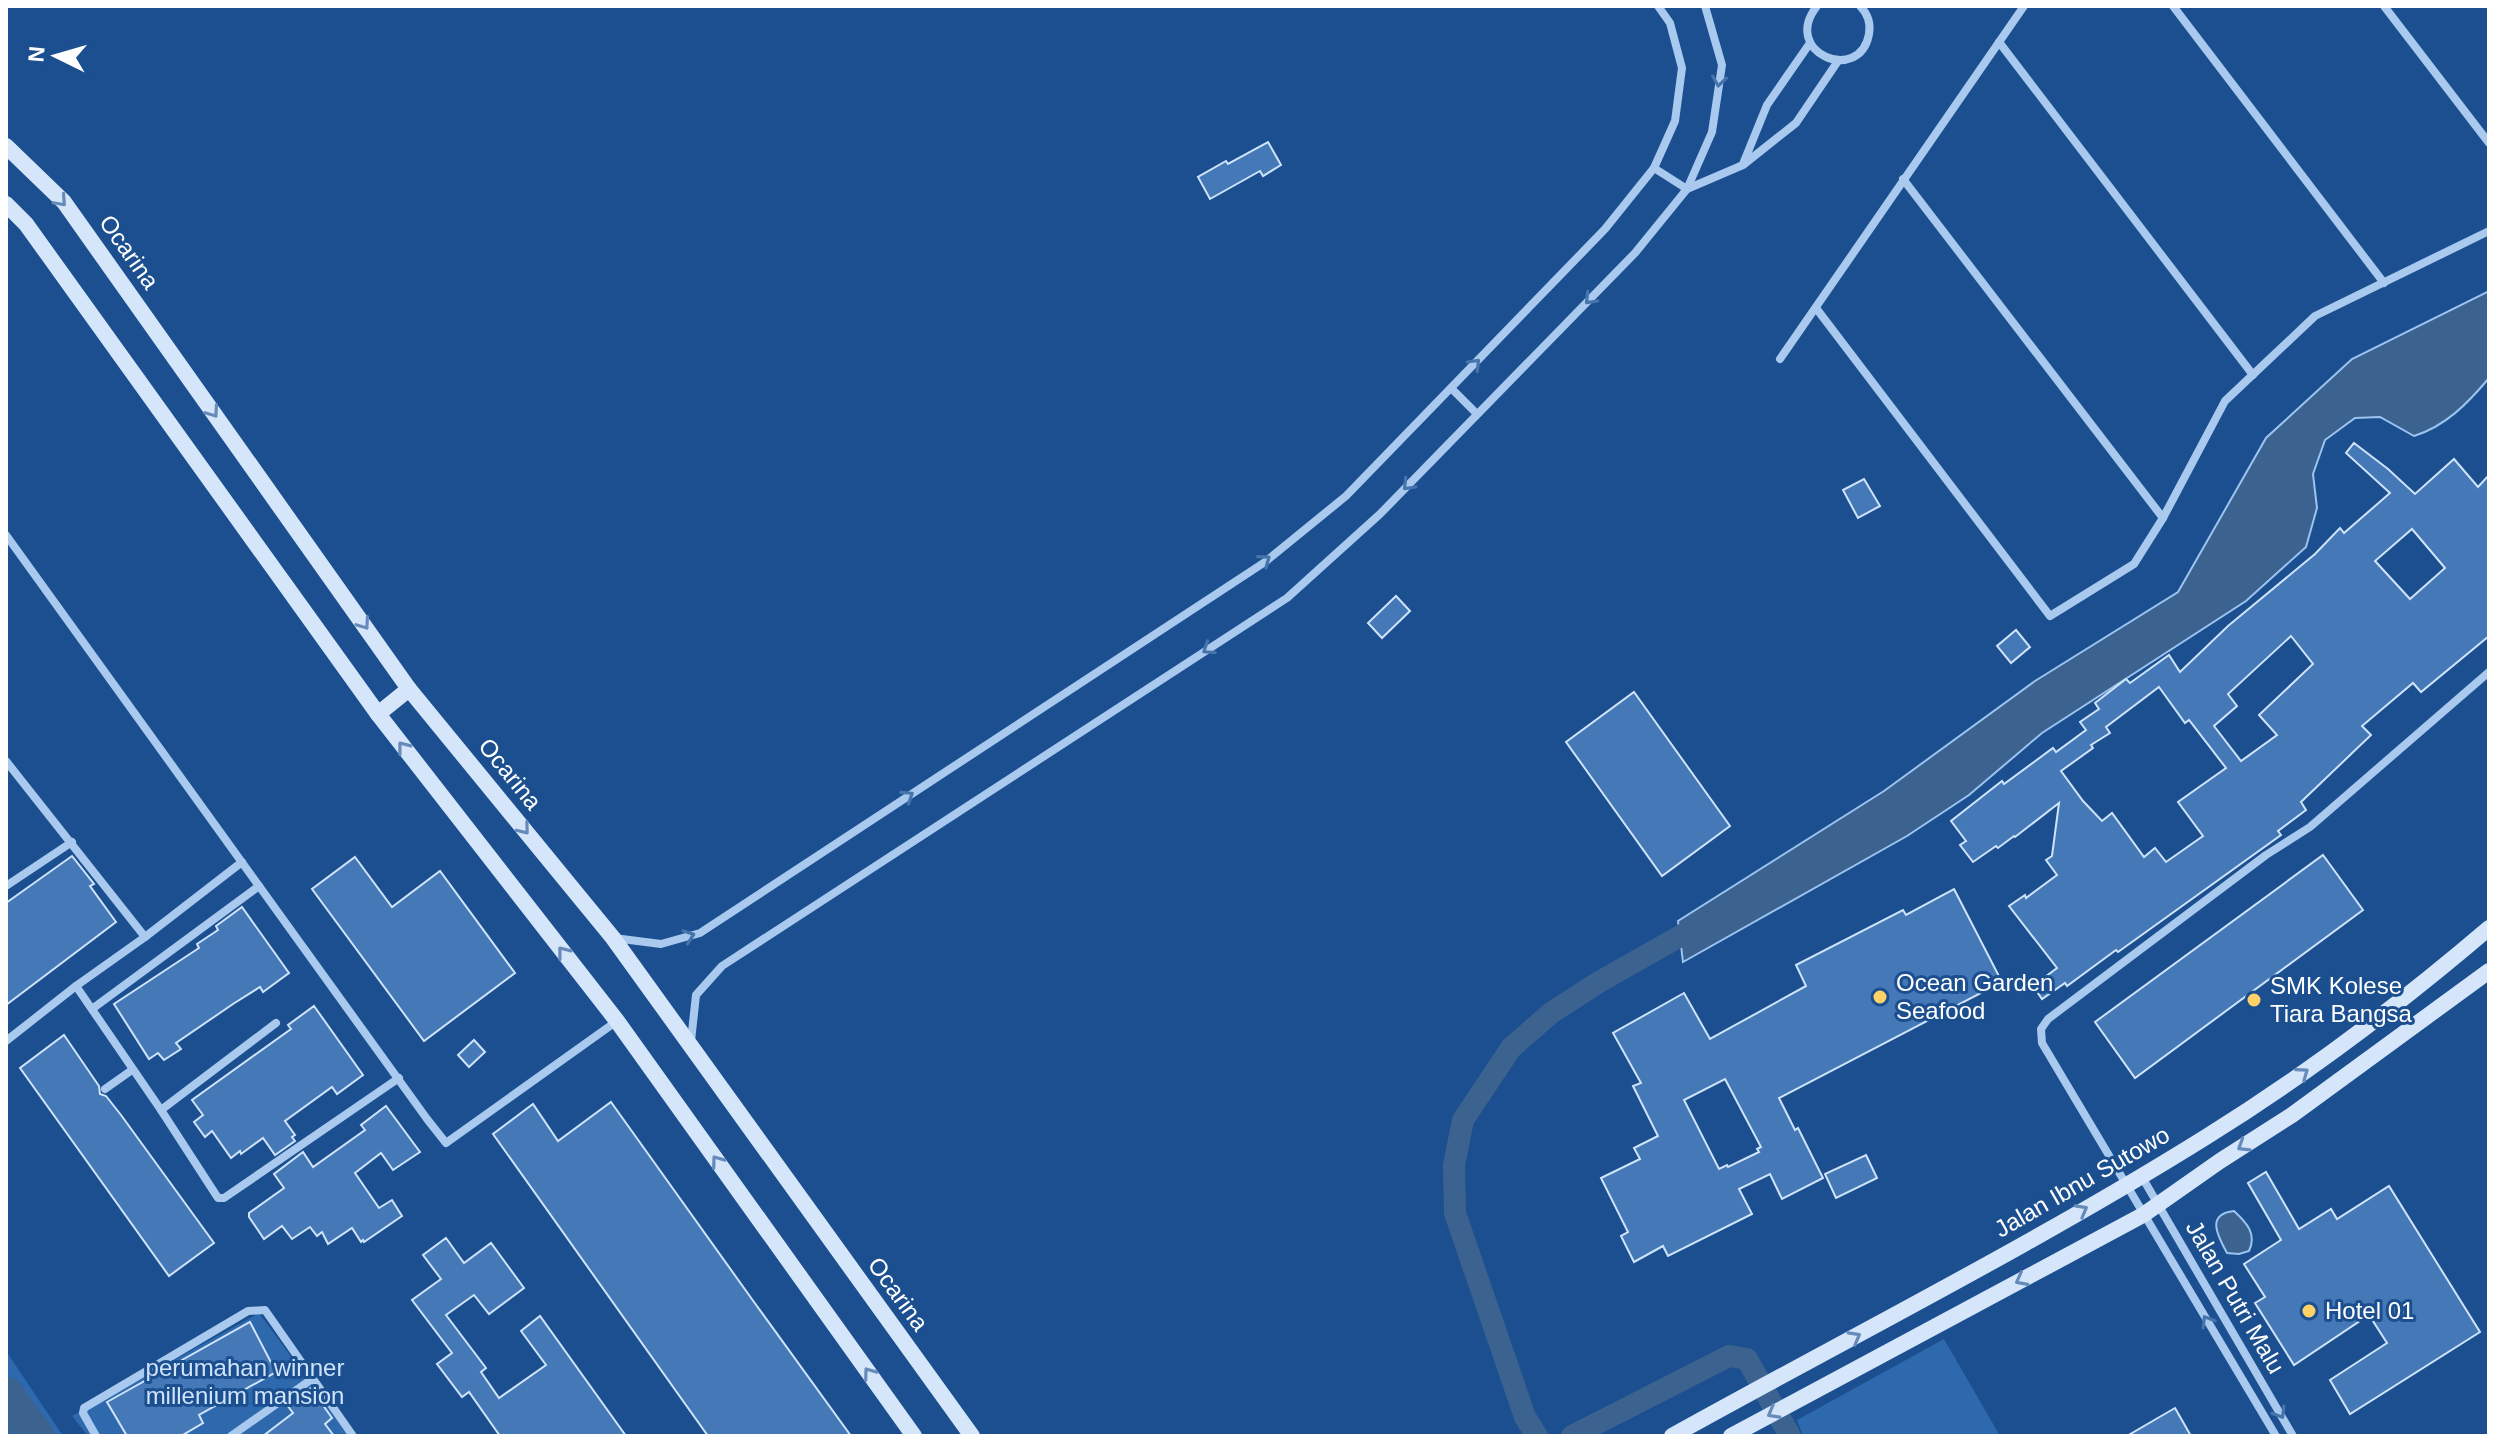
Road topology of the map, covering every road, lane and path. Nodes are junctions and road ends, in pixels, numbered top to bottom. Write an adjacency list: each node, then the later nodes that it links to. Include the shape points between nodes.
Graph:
1 (1658, 6): 14 (street, via 1670,23 1682,68 1675,121)
2 (1705, 6): 16 (street, one-way to 16, via 1722,65 1712,132)
3 (1817, 6): 9 (street, via 1807,29)
4 (1860, 6): 10 (street, via 1869,19 1867,43 1850,59)
5 (2024, 6): 8 (street)
6 (2173, 6): 19 (street)
7 (2384, 6): 11 (street)
8 (1999, 42): 15 (street); 22 (street)
9 (1810, 43): 10 (street); 13 (street, via 1767,105)
10 (1838, 61): 13 (street, via 1796,123)
11 (2489, 143)
12 (6, 146): 28 (main road, Ocarina, one-way to 28, via 64,202)
13 (1743, 165): 16 (street)
14 (1654, 168): 16 (street); 23 (street, one-way to 14, via 1605,229)
15 (1903, 179): 20 (street); 25 (street)
16 (1687, 189): 24 (street, one-way to 24, via 1635,253)
17 (6, 204): 29 (main road)
18 (2489, 231): 19 (street)
19 (2384, 283): 22 (street, via 2315,316)
20 (1816, 308): 21 (street); 25 (street, via 2050,616 2134,564)
21 (1780, 359)
22 (2253, 375): 25 (street, via 2225,401)
23 (1451, 388): 24 (street); 37 (street, one-way to 23, via 661,944 700,933 1265,562 1346,496)
24 (1477, 414): 44 (street, one-way to 44, via 1380,514 1287,598 722,966 696,995)
25 (2163, 518)
26 (6, 535): 32 (street)
27 (2489, 672): 50 (street, Jalan Putri Malu, via 2310,827 2048,1019 2041,1029 2042,1043)
28 (409, 689): 29 (main road); 37 (main road, Ocarina, one-way to 37)
29 (378, 714): 41 (main road, one-way to 29)
30 (6, 761): 31 (street)
31 (72, 842): 33 (street); 36 (street)
32 (242, 862): 34 (street); 36 (street)
33 (6, 886)
34 (259, 886): 40 (street); 46 (street)
35 (2489, 928): 49 (main road, Jalan Ibnu Sutowo, one-way to 35, via 2298,1077)
36 (145, 937): 39 (street)
37 (613, 938): 44 (main road, Ocarina)
38 (2489, 971): 51 (main road, one-way to 51)
39 (76, 986): 40 (street); 43 (street)
40 (92, 1009): 45 (street)
41 (617, 1021): 46 (street, via 446,1143); 58 (main road, one-way to 41)
42 (276, 1023): 48 (street)
43 (6, 1041)
44 (690, 1048): 59 (main road, Ocarina)
45 (132, 1070): 47 (street); 48 (street)
46 (399, 1078): 48 (street, via 221,1198)
47 (105, 1089)
48 (161, 1110)
49 (2142, 1177): 50 (main road, Jalan Ibnu Sutowo); 51 (street, Jalan Putri Malu)
50 (2126, 1186): 52 (street, Jalan Putri Malu); 60 (main road, Jalan Ibnu Sutowo, one-way to 50)
51 (2158, 1205): 52 (main road); 62 (street, Jalan Putri Malu, one-way to 62)
52 (2143, 1215): 54 (main road, one-way to 54); 61 (street, Jalan Putri Malu, one-way to 52)
53 (312, 1379): 55 (street, via 265,1310 253,1310 84,1408); 56 (street); 57 (street)
54 (1737, 1433)
55 (96, 1436)
56 (231, 1436)
57 (353, 1436)
58 (914, 1436)
59 (972, 1436)
60 (1672, 1436)
61 (2276, 1436)
62 (2293, 1436)

